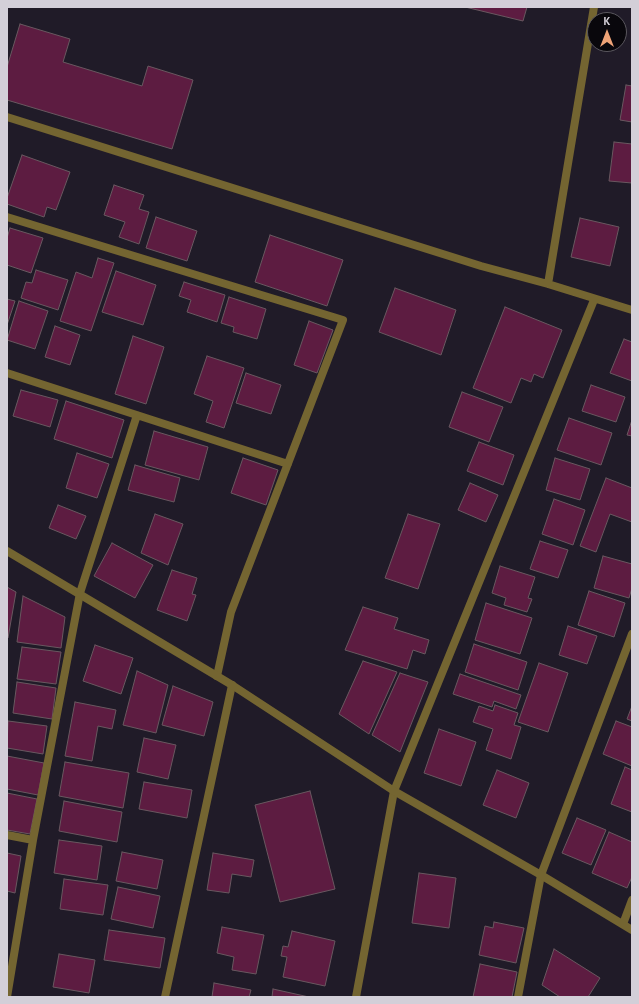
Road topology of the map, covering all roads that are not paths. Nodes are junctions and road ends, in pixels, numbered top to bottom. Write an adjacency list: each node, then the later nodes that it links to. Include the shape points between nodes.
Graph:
1 (594, 7): 4 (street)
2 (7, 117): 4 (street, via 481,266)
3 (7, 217): 9 (street, via 343,320)
4 (548, 284): 5 (street)
5 (594, 300): 6 (street); 15 (street)
6 (632, 310)
7 (7, 373): 8 (street)
8 (137, 415): 9 (street); 11 (street)
9 (288, 464): 13 (street, via 231,612)
10 (7, 551): 11 (street)
11 (80, 593): 13 (street); 17 (street)
12 (632, 634): 18 (street)
13 (217, 676): 14 (street)
14 (232, 685): 15 (street); 23 (street)
15 (394, 791): 18 (street); 24 (street)
16 (7, 835): 17 (street)
17 (34, 840): 22 (street)
18 (541, 875): 20 (street); 25 (street)
19 (632, 900): 20 (street)
20 (623, 924): 21 (street)
21 (632, 930)
22 (7, 997)
23 (165, 997)
24 (356, 997)
25 (518, 997)

